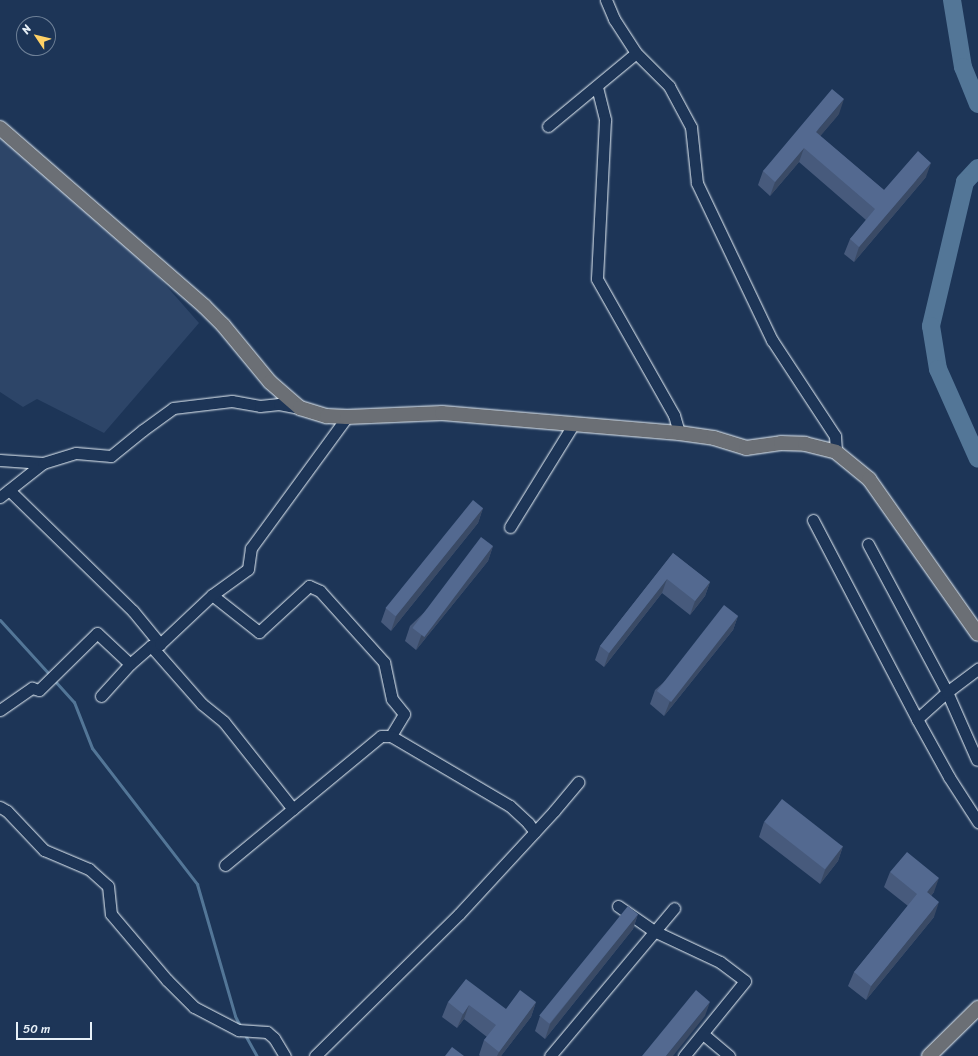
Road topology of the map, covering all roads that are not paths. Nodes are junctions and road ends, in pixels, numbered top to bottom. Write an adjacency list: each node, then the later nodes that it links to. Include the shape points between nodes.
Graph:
1 (606, 0): 2 (street, via 614,19)
2 (636, 53): 3 (street); 10 (street, via 669,86 691,127 697,183 772,340 835,436)
3 (597, 87): 4 (street); 9 (street, via 605,120 597,279 674,416)
4 (548, 126)
5 (0, 128): 6 (main road, via 204,306 270,382)
6 (300, 408): 7 (main road, via 327,416); 12 (street, via 279,404 260,406 232,402 173,408 111,456 76,454)
7 (347, 417): 8 (main road, via 442,413); 17 (street, via 251,548 248,569)
8 (573, 425): 9 (main road); 15 (street)
9 (679, 433): 10 (main road, via 714,438 746,448 781,443 805,444)
10 (836, 452): 18 (main road, via 869,479)
11 (0, 460): 12 (street)
12 (43, 463): 13 (street)
13 (4, 494): 19 (street, via 133,611)
14 (813, 520): 25 (street)
15 (510, 527)
16 (868, 544): 22 (street)
17 (212, 595): 19 (street); 26 (street, via 259,632 309,586 320,591 384,662 392,699 404,714)
18 (978, 634)
19 (156, 645): 20 (street); 30 (street, via 202,704 224,722)
20 (130, 664): 23 (street); 24 (street, via 97,633 40,690 32,688)
21 (978, 669): 22 (street)
22 (947, 692): 25 (street); 27 (street)
23 (101, 696)
24 (0, 710)
25 (916, 719): 31 (street)
26 (391, 736): 30 (street, via 381,736); 32 (street, via 510,806)
27 (977, 760)
28 (578, 782): 32 (street)
29 (0, 807): 40 (street, via 7,811 44,850 89,869 108,886 111,914 167,980 194,1007 238,1030 267,1032)
30 (293, 809): 33 (street)
31 (978, 822)
32 (535, 832): 41 (street, via 404,970)
33 (225, 865)
34 (618, 906): 36 (street)
35 (674, 908): 36 (street)
36 (654, 931): 39 (street, via 720,962 745,981); 42 (street)
37 (978, 1008): 38 (main road)
38 (972, 1019): 45 (main road)
39 (703, 1034): 43 (street); 44 (street)
40 (285, 1056)
41 (315, 1056)
42 (550, 1056)
43 (684, 1056)
44 (729, 1056)
45 (929, 1056)

